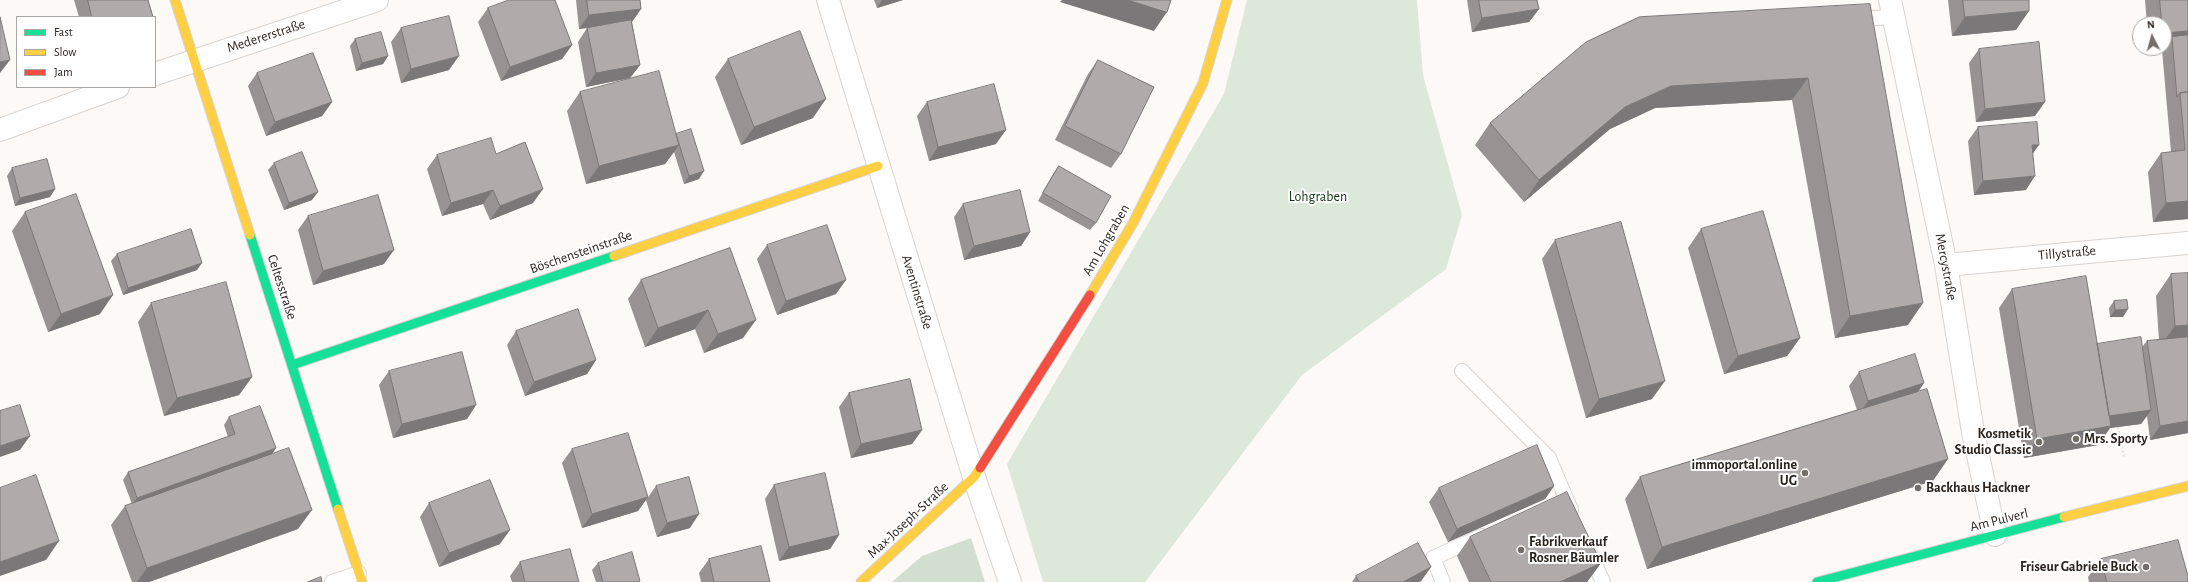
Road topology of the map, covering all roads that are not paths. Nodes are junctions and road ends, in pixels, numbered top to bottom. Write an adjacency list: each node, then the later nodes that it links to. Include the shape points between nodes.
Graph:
1 (175, 0): 7 (street, Celtesstraße)
2 (377, 0): 7 (street, Medererstraße)
3 (828, 0): 11 (street, Aventinstraße)
4 (1228, 0): 16 (street, Am Lohgraben, via 1203,83 1133,223 1063,340)
5 (1892, 8): 6 (lane); 13 (street, Mercystraße)
6 (1840, 20)
7 (194, 59): 8 (street, Medererstraße); 14 (street, Celtesstraße)
8 (156, 74)
9 (115, 88): 10 (street)
10 (0, 130)
11 (878, 166): 14 (street, Böschensteinstraße); 16 (street, Aventinstraße)
12 (2188, 243): 13 (street, Tillystraße)
13 (1946, 264): 22 (street, Mercystraße, via 1973,432)
14 (292, 365): 24 (street, Celtesstraße)
15 (1462, 371): 18 (lane, via 1549,458)
16 (974, 477): 26 (street, Max-Joseph-Straße); 27 (street, Aventinstraße)
17 (2188, 486): 22 (street, Am Pulverl)
18 (1566, 498): 19 (lane); 20 (lane)
19 (1552, 504)
20 (1578, 526)
21 (1496, 530): 28 (lane, via 1434,558)
22 (1995, 535): 30 (street, Am Pulverl)
23 (1584, 540): 29 (lane)
24 (360, 578): 25 (lane)
25 (332, 582)
26 (861, 582)
27 (1010, 582)
28 (1442, 582)
29 (1603, 582)
30 (1817, 582)

